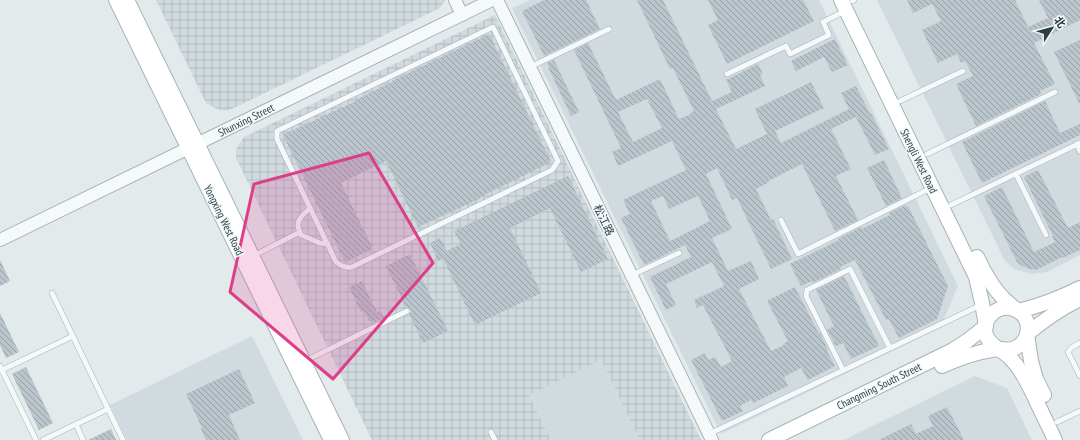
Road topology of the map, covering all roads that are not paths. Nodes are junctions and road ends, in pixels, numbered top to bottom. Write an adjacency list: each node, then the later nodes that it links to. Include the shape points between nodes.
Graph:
1 (116, 0): 15 (main road, Yongxing West Road)
2 (127, 0): 15 (main road, Yongxing West Road)
3 (455, 0): 7 (street)
4 (492, 0): 7 (street, Shunxing Street)
5 (497, 0): 9 (street, 松江路)
6 (849, 2): 11 (lane, via 823,22 829,35 790,54 786,46); 13 (main road, Shengli West Road); 19 (main road, Shengli West Road)
7 (462, 15): 15 (street, Shunxing Street)
8 (609, 29): 9 (lane)
9 (530, 67): 29 (street, 松江路)
10 (963, 70): 13 (lane)
11 (727, 74)
12 (1055, 92): 17 (lane)
13 (900, 101): 17 (main road, Shengli West Road)
14 (1078, 144): 16 (lane); 18 (lane)
15 (193, 146): 25 (street, Shunxing Street); 28 (main road, Yongxing West Road); 56 (main road, Yongxing West Road)
16 (1080, 151)
17 (926, 154): 20 (main road, Shengli West Road)
18 (1016, 174): 20 (lane); 24 (lane)
19 (932, 187): 22 (lane, via 798,254); 33 (main road, Shengli West Road, via 976,277)
20 (951, 205): 35 (main road, Shengli West Road, via 985,273 1003,298)
21 (310, 208): 23 (lane, via 298,222); 26 (lane); 26 (lane, via 277,139 277,131 493,27 558,161 552,170 352,267 346,268 336,262)
22 (781, 220)
23 (300, 232): 26 (lane, via 311,240); 28 (lane)
24 (1046, 235)
25 (0, 240)
26 (328, 244)
27 (679, 253): 29 (lane)
28 (253, 256): 42 (main road, Yongxing West Road)
29 (631, 276): 51 (street, 松江路)
30 (1080, 288): 35 (main road, via 1062,297)
31 (52, 293): 38 (lane)
32 (1080, 299): 37 (main road, via 1066,305)
33 (982, 304): 36 (main road, Shengli West Road); 40 (lane)
34 (407, 311): 42 (lane)
35 (1018, 311): 36 (main road, via 1008,308 998,310 990,316); 37 (main road, via 1026,321)
36 (986, 326): 41 (main road, via 988,339); 59 (main road, Changming South Street, via 953,350)
37 (1027, 334): 41 (main road, via 1016,348); 48 (main road, via 1036,379)
38 (72, 336): 43 (lane); 46 (lane)
39 (1080, 343): 45 (lane, via 1068,352)
40 (890, 348): 44 (lane); 44 (lane, via 850,269 807,290 806,296)
41 (999, 348): 60 (main road, Changming South Street, via 957,358); 61 (main road, via 1012,359 1021,372)
42 (304, 361): 57 (main road, Yongxing West Road)
43 (1, 369): 52 (lane)
44 (843, 370): 51 (lane)
45 (1080, 376)
46 (108, 409): 49 (lane); 55 (lane)
47 (1080, 411): 48 (lane)
48 (1057, 422): 62 (main road)
49 (76, 424): 53 (lane); 54 (lane)
50 (491, 432): 58 (lane)
51 (710, 437)
52 (36, 440)
53 (43, 440)
54 (83, 440)
55 (123, 440)
56 (332, 440)
57 (342, 440)
58 (495, 440)
59 (769, 440)
60 (790, 440)
61 (1055, 440)
62 (1066, 440)

